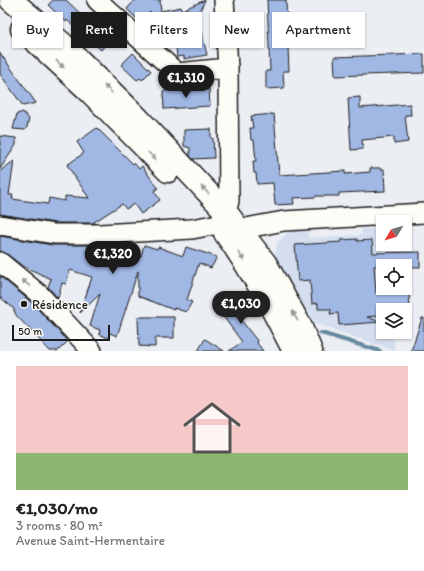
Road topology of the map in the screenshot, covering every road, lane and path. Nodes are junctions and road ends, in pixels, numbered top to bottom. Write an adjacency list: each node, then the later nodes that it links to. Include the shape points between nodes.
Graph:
1 (11, 0): 7 (main road, one-way to 1, via 136,116 63,44)
2 (97, 0): 5 (street, via 177,73)
3 (224, 0): 5 (street)
4 (0, 10): 7 (main road, one-way to 7, via 40,44)
5 (228, 68): 7 (street, via 229,201)
6 (424, 213): 9 (street, via 284,221)
7 (222, 218): 8 (street, via 192,229 100,234 54,234); 9 (main road); 12 (main road, one-way to 12, via 270,302)
8 (0, 225)
9 (241, 229): 13 (main road, one-way to 9, via 271,272)
10 (0, 262): 11 (street, one-way to 10, via 39,294)
11 (92, 351)
12 (294, 351)
13 (311, 351)

